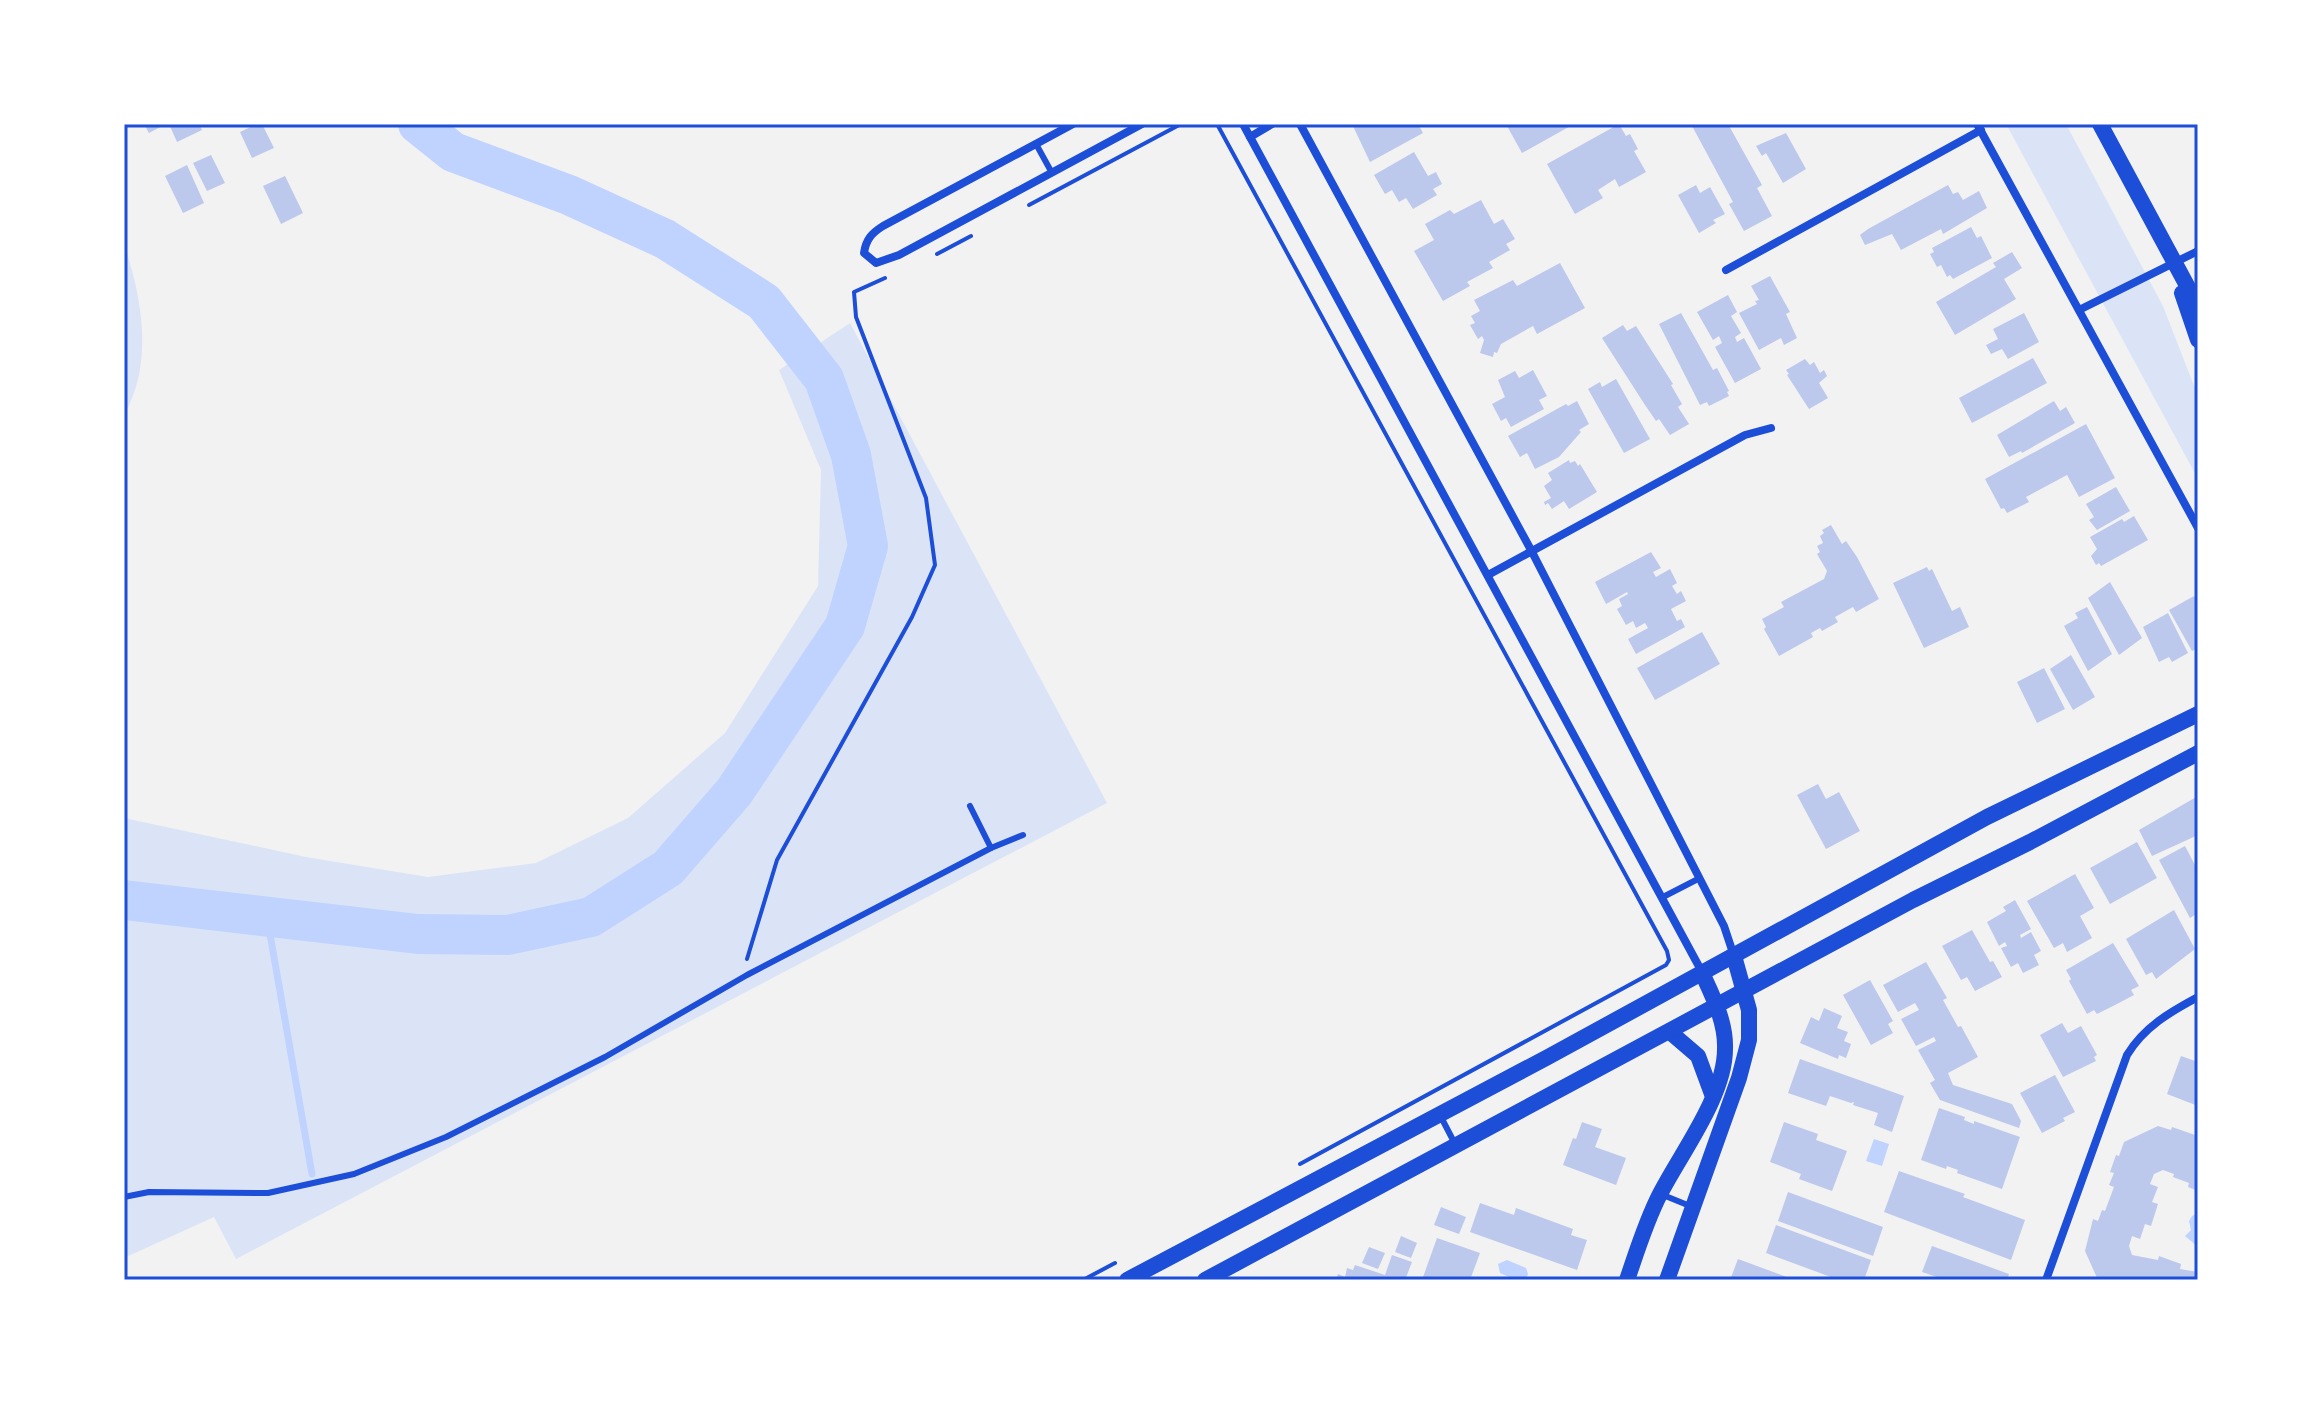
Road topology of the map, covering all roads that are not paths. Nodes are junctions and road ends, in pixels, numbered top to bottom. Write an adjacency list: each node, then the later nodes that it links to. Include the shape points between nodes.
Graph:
1 (1073, 124): 9 (street)
2 (1142, 124): 10 (street)
3 (1243, 124): 8 (street)
4 (1272, 124): 8 (street)
5 (1300, 124): 19 (street)
6 (2100, 124): 12 (main road)
7 (1979, 127): 13 (street); 15 (street)
8 (1250, 137): 20 (street)
9 (1036, 144): 10 (lane); 10 (street, via 872,232 864,253 876,263 887,260)
10 (1052, 173)
11 (2198, 251): 12 (street)
12 (2173, 264): 14 (main road); 15 (street); 16 (main road)
13 (1726, 270)
14 (2198, 306)
15 (2079, 310): 18 (street)
16 (2198, 340)
17 (1771, 428): 19 (street, via 1745,435)
18 (2198, 528)
19 (1531, 550): 20 (street); 26 (street)
20 (1488, 575): 27 (street)
21 (2198, 714): 28 (main road, via 1987,817)
22 (2198, 753): 30 (main road)
23 (970, 806): 25 (lane)
24 (1023, 835): 25 (lane)
25 (991, 848): 38 (lane, via 446,1137 354,1174 268,1193 149,1192)
26 (1698, 879): 27 (lane); 28 (street)
27 (1663, 897): 29 (street)
28 (1734, 956): 29 (main road); 30 (main road)
29 (1702, 973): 32 (main road); 35 (main road)
30 (1745, 993): 32 (main road); 39 (main road, via 1750,1028 1746,1056)
31 (2198, 997): 44 (street, via 2154,1024 2127,1055)
32 (1717, 1007): 33 (main road); 34 (main road, via 1725,1051)
33 (1670, 1032): 34 (main road, via 1698,1056); 36 (main road)
34 (1712, 1094): 37 (main road)
35 (1439, 1114): 36 (lane); 40 (main road)
36 (1456, 1144): 41 (main road)
37 (1660, 1193): 39 (lane); 42 (main road)
38 (124, 1197)
39 (1692, 1207): 43 (main road)
40 (1127, 1280)
41 (1205, 1280)
42 (1627, 1280)
43 (1667, 1280)
44 (2046, 1280)

